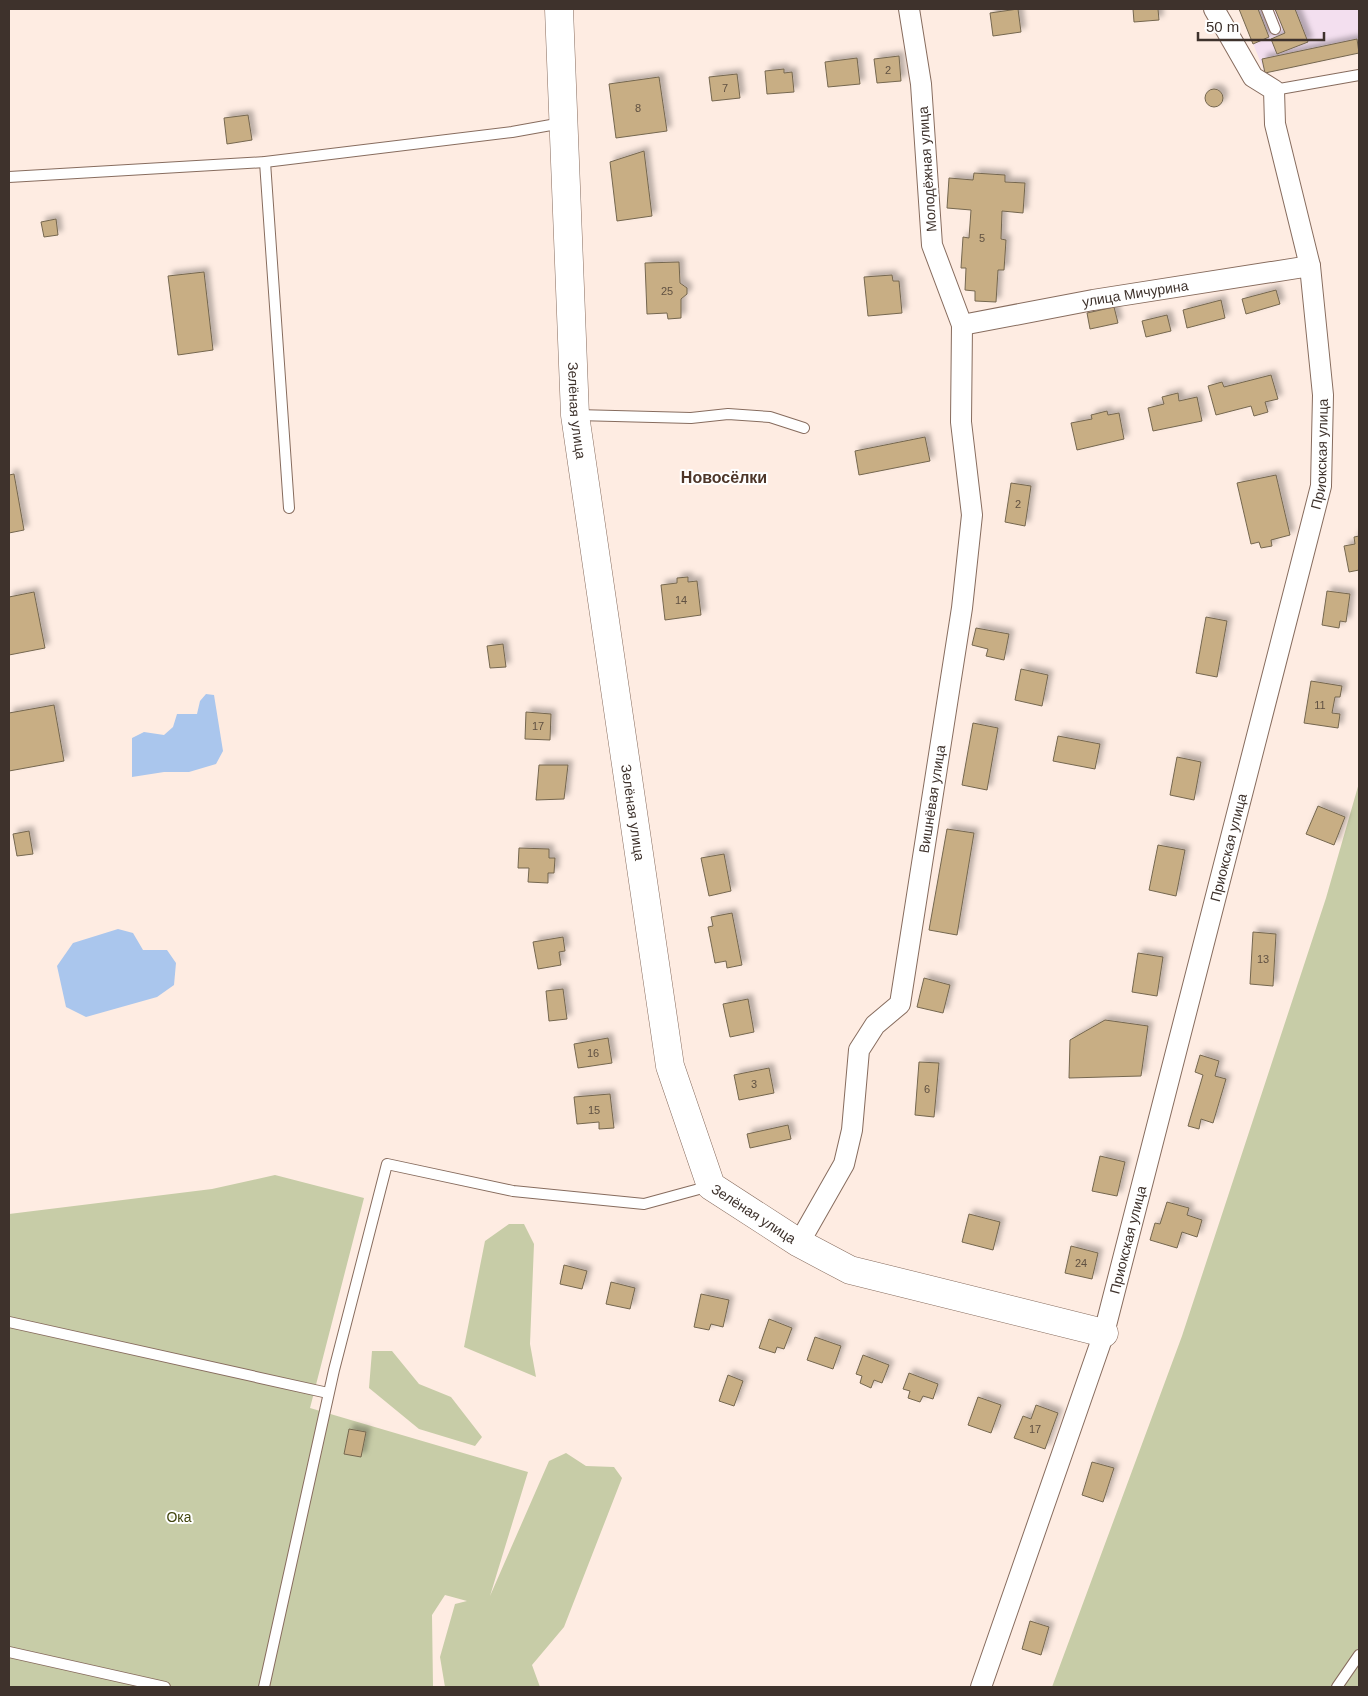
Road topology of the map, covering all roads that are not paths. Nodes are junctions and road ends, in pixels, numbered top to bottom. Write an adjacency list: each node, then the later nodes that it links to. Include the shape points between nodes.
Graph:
1 (558, 9): 8 (street, Зелёная улица)
2 (909, 9): 12 (street, Молодёжная улица, via 921,84 932,245)
3 (1214, 9): 7 (street, via 1253,77)
4 (1267, 9): 5 (lane)
5 (1275, 29)
6 (1359, 75): 7 (lane)
7 (1274, 90): 11 (street, Приокская улица, via 1275,124)
8 (563, 123): 9 (lane); 13 (street, Зелёная улица)
9 (265, 162): 10 (lane); 15 (lane)
10 (9, 177)
11 (1310, 266): 12 (street, улица Мичурина, via 1093,300); 19 (street, Приокская улица, via 1323,395 1321,486)
12 (962, 325): 17 (street, Вишнёвая улица, via 961,422 972,515 962,608 900,1004 875,1025 859,1050 852,1130 844,1164)
13 (574, 415): 14 (lane, via 691,418 728,414 770,417); 16 (street, Зелёная улица, via 670,1066)
14 (804, 428)
15 (289, 508)
16 (711, 1186): 17 (street, Зелёная улица); 20 (lane, via 644,1204 513,1191 387,1164)
17 (799, 1243): 19 (street, Зелёная улица, via 850,1270)
18 (9, 1322): 20 (lane)
19 (1104, 1333): 25 (street, Приокская улица)
20 (328, 1393): 24 (lane)
21 (9, 1652): 23 (lane)
22 (1359, 1655): 26 (lane)
23 (165, 1687)
24 (264, 1687)
25 (981, 1687)
26 (1337, 1687)

